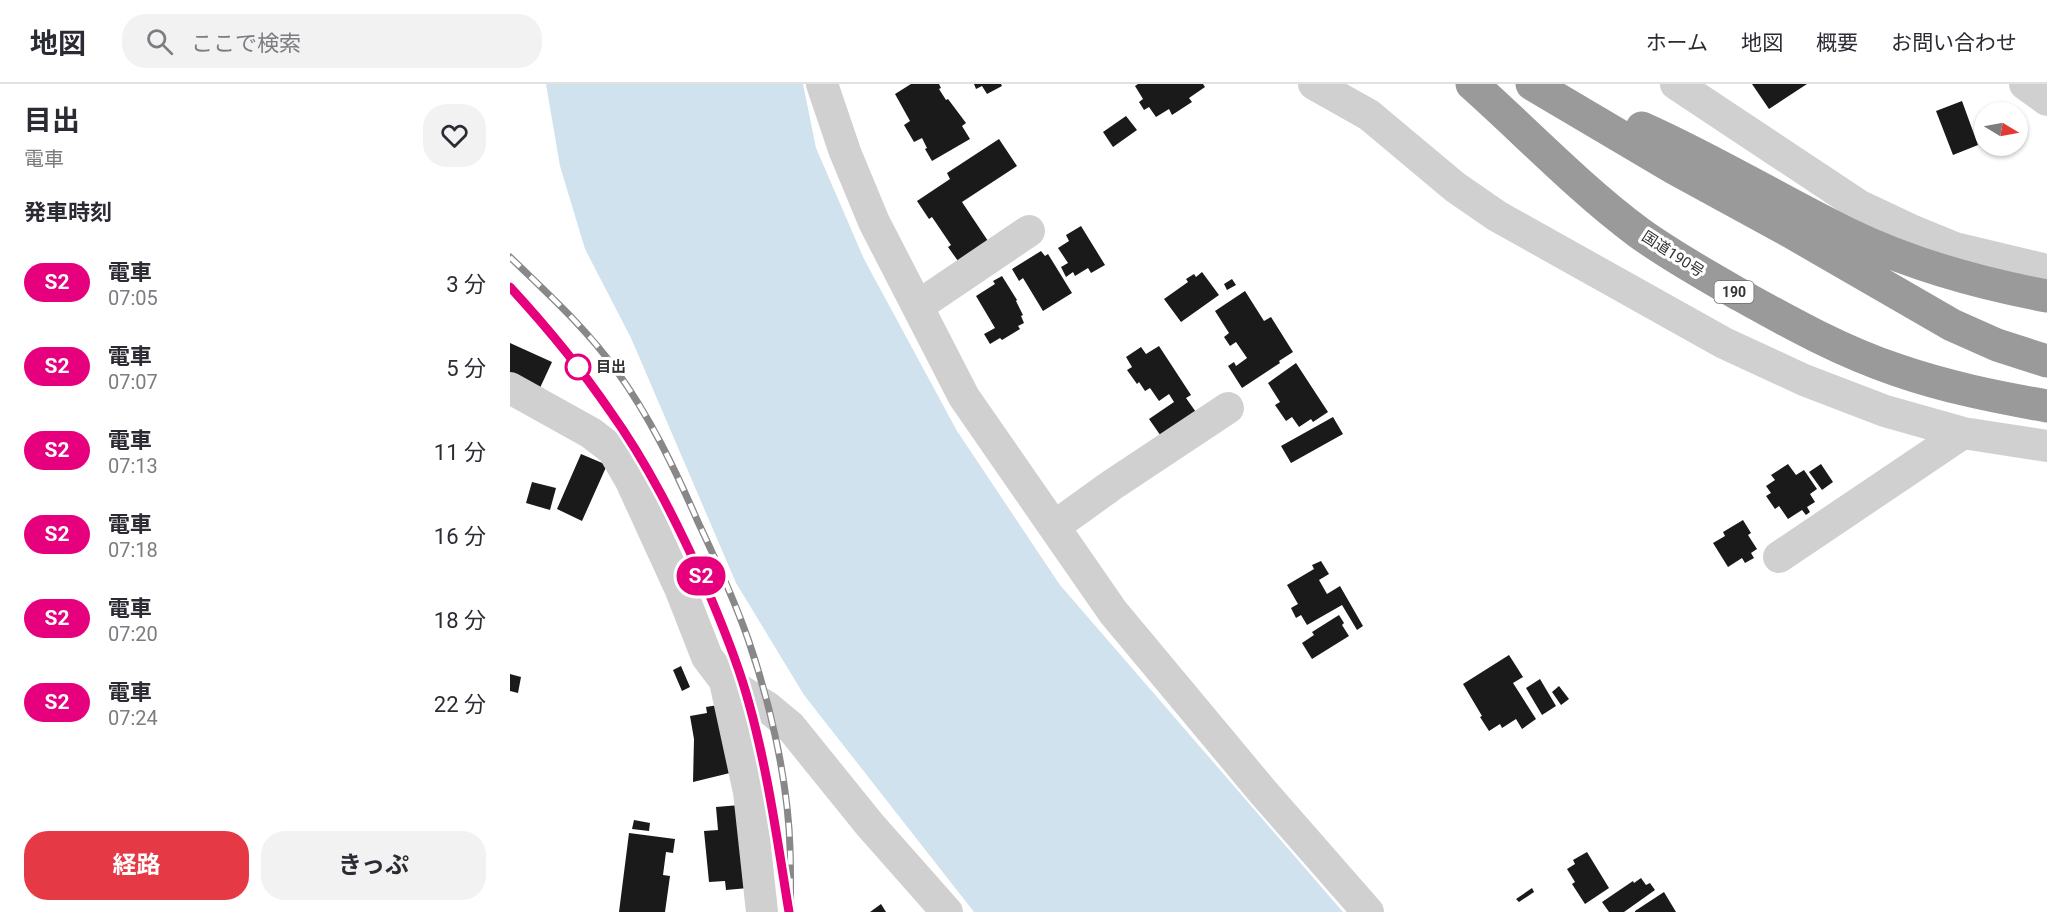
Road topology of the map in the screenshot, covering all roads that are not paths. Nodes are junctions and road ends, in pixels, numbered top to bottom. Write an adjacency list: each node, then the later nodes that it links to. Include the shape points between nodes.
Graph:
1 (822, 84): 12 (street, via 874,222)
2 (1314, 84): 17 (street, via 1369,115 1455,187 1497,216 1724,344 1885,411)
3 (1472, 84): 15 (highway, 国道190号 / 190, via 1639,232 1776,315 1896,370 1955,388)
4 (1532, 84): 13 (highway, via 1952,325 1996,345)
5 (1541, 84): 11 (highway, via 1684,147 1847,233 1894,253 1959,275)
6 (1676, 84): 10 (street, via 1860,206 1955,248)
7 (2025, 84): 8 (street)
8 (2047, 100)
9 (1029, 231): 12 (street)
10 (2047, 270)
11 (2047, 296)
12 (918, 306): 19 (street, via 964,397)
13 (2047, 361)
14 (510, 388): 21 (street, via 591,433 613,450 680,588 707,657)
15 (2047, 406)
16 (1228, 408): 19 (street)
17 (1964, 433): 18 (street); 20 (street)
18 (2047, 446)
19 (1054, 526): 24 (street, via 1113,612)
20 (1779, 557)
21 (725, 681): 22 (street, via 749,792); 23 (street, via 790,726)
22 (762, 912)
23 (947, 912)
24 (1368, 912)

